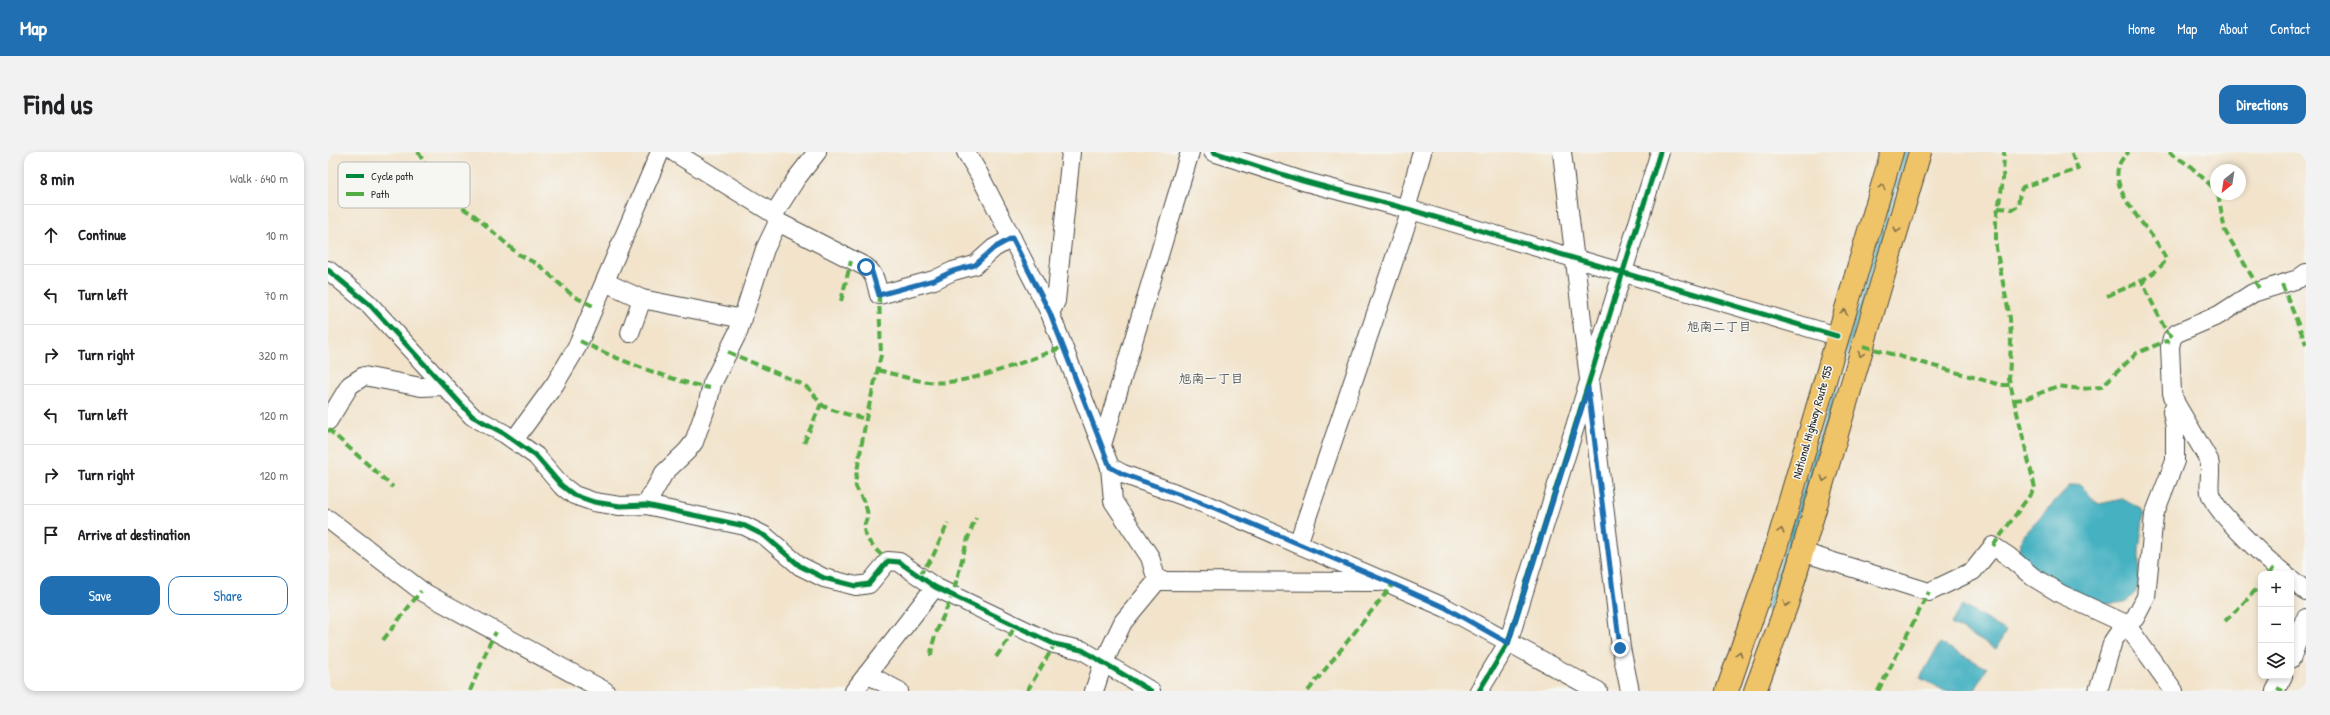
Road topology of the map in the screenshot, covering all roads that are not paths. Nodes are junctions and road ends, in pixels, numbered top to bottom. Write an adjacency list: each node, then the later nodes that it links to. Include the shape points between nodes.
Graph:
1 (660, 152): 20 (street)
2 (674, 152): 14 (street)
3 (817, 152): 14 (street, via 796,179)
4 (966, 152): 15 (street)
5 (1071, 152): 22 (street, via 1056,301)
6 (1190, 152): 31 (street)
7 (1213, 152): 13 (street, via 1303,181)
8 (1422, 152): 13 (street)
9 (1562, 152): 16 (street)
10 (1660, 152): 19 (street)
11 (1892, 152): 25 (highway, National Highway Route 155, one-way to 11)
12 (1920, 152): 36 (highway, one-way to 36)
13 (1408, 210): 16 (street); 35 (street)
14 (776, 218): 15 (street, via 866,267 872,272 879,295 934,280 975,265 994,248); 23 (street)
15 (1012, 238): 22 (street)
16 (1573, 258): 19 (street); 27 (street)
17 (328, 270): 26 (street, via 369,304)
18 (2306, 273): 28 (street, via 2298,279 2253,293 2219,315 2177,333 2172,338 2172,393)
19 (1622, 274): 25 (street); 27 (street)
20 (605, 282): 21 (street); 30 (street, via 577,347 555,384)
21 (642, 299): 23 (street); 24 (street)
22 (1050, 313): 31 (street)
23 (743, 319): 33 (street, via 712,384 694,442 660,478)
24 (630, 333)
25 (1837, 336): 58 (highway, National Highway Route 155, one-way to 25, via 1776,548)
26 (443, 386): 29 (street, via 421,388 364,376 357,379 347,390); 30 (street, via 472,416)
27 (1588, 388): 45 (street); 57 (street, via 1620,648)
28 (2176, 404): 37 (street, via 2209,460 2210,494 2215,504 2240,532); 44 (street, via 2172,412 2175,427 2175,461 2154,516 2146,597 2135,618)
29 (328, 421)
30 (514, 440): 33 (street, via 536,456 561,485 574,495 594,502 620,506)
31 (1102, 445): 32 (street)
32 (1110, 467): 35 (street); 38 (street, via 1113,501 1150,558)
33 (646, 505): 41 (street, via 745,526 765,536 800,566 824,578 856,586 870,584 888,561 899,562)
34 (328, 519): 50 (street, via 423,592)
35 (1298, 544): 40 (street)
36 (1802, 552): 44 (street, via 1929,592 1973,571 1993,546 2033,577 2061,594); 59 (highway, one-way to 59)
37 (2282, 571)
38 (1157, 581): 40 (street); 47 (street, via 1123,622)
39 (2294, 581): 42 (street)
40 (1388, 582): 45 (street, via 1446,608)
41 (935, 587): 47 (street, via 1054,644 1082,650); 48 (street)
42 (2306, 591)
43 (2306, 618): 46 (street)
44 (2126, 624): 60 (street, via 2113,641); 61 (street)
45 (1508, 643): 55 (street); 56 (street)
46 (2294, 651)
47 (1103, 664): 53 (street); 54 (street)
48 (867, 674): 51 (street); 52 (street)
49 (2281, 679): 62 (street)
50 (605, 691)
51 (854, 691)
52 (899, 691)
53 (1094, 691)
54 (1151, 691)
55 (1479, 691)
56 (1598, 691)
57 (1630, 691)
58 (1727, 691)
59 (1755, 691)
60 (2098, 691)
61 (2174, 691)
62 (2275, 691)

